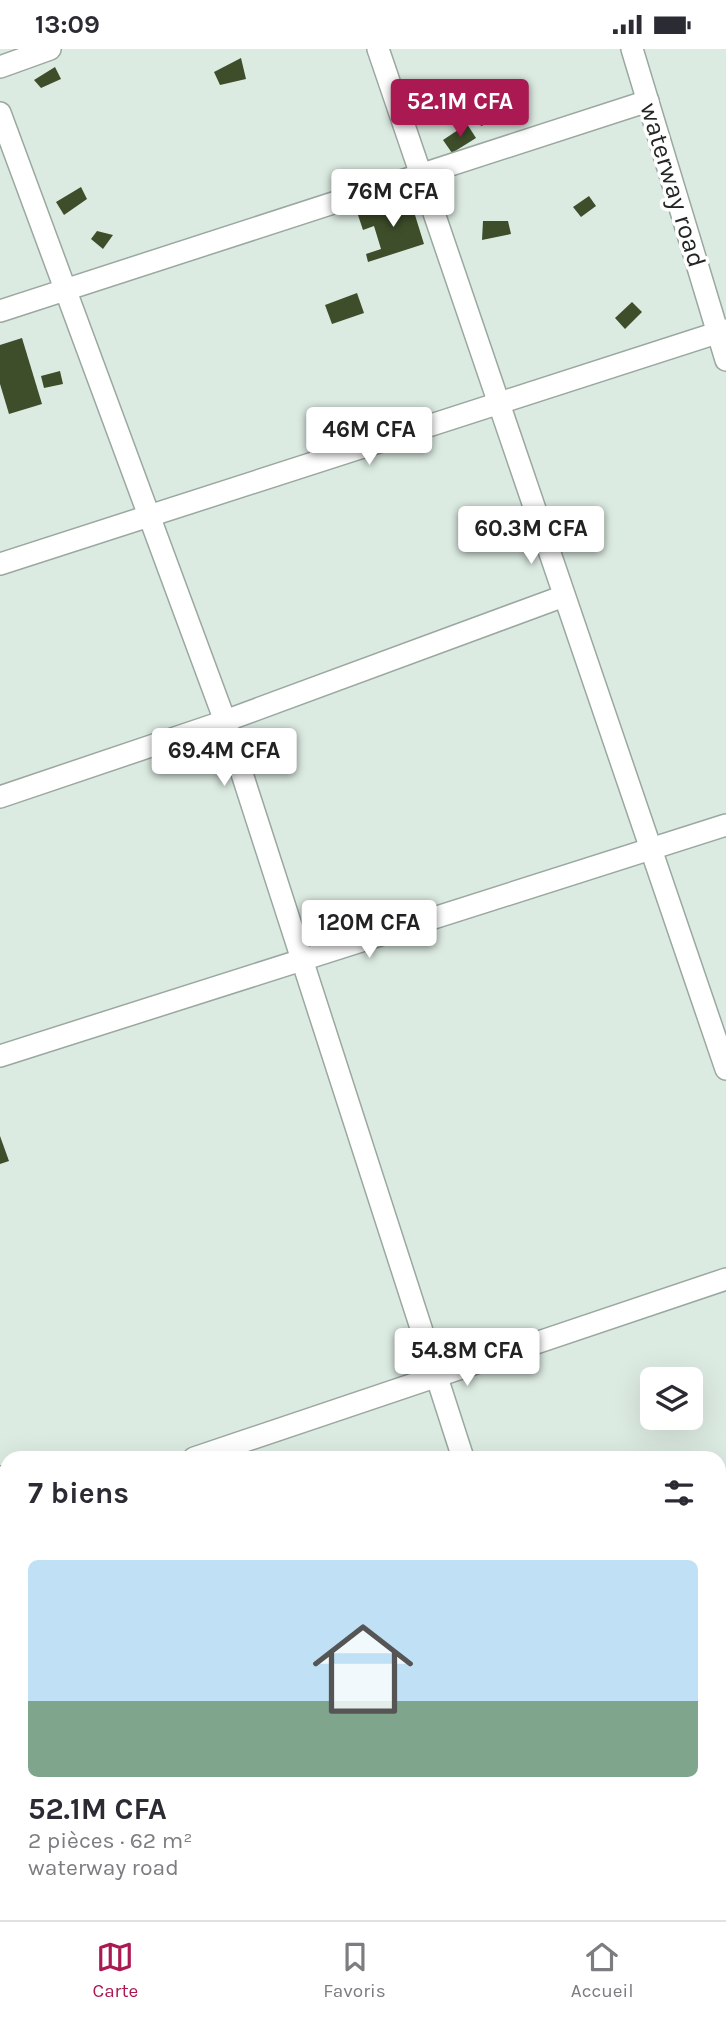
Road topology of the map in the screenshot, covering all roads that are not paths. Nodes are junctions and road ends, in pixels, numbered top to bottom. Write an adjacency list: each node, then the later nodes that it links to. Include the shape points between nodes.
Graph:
1 (50, 49): 4 (street)
2 (378, 49): 7 (street)
3 (632, 49): 5 (street, waterway road)
4 (0, 67)
5 (648, 101): 7 (street); 10 (street, waterway road)
6 (0, 113): 8 (street)
7 (420, 175): 8 (street); 12 (street)
8 (65, 290): 9 (street); 13 (street)
9 (0, 311)
10 (722, 331): 11 (street, waterway road); 12 (street)
11 (726, 360)
12 (498, 404): 13 (street); 15 (street)
13 (149, 516): 14 (street); 16 (street)
14 (0, 563)
15 (564, 596): 16 (street); 19 (street)
16 (225, 721): 17 (street); 20 (street)
17 (0, 797)
18 (726, 825): 19 (street)
19 (652, 848): 20 (street); 22 (street)
20 (302, 960): 21 (street); 24 (street)
21 (0, 1056)
22 (726, 1069)
23 (726, 1279): 24 (street)
24 (437, 1376): 25 (street); 26 (street)
25 (215, 1451)
26 (461, 1451)

